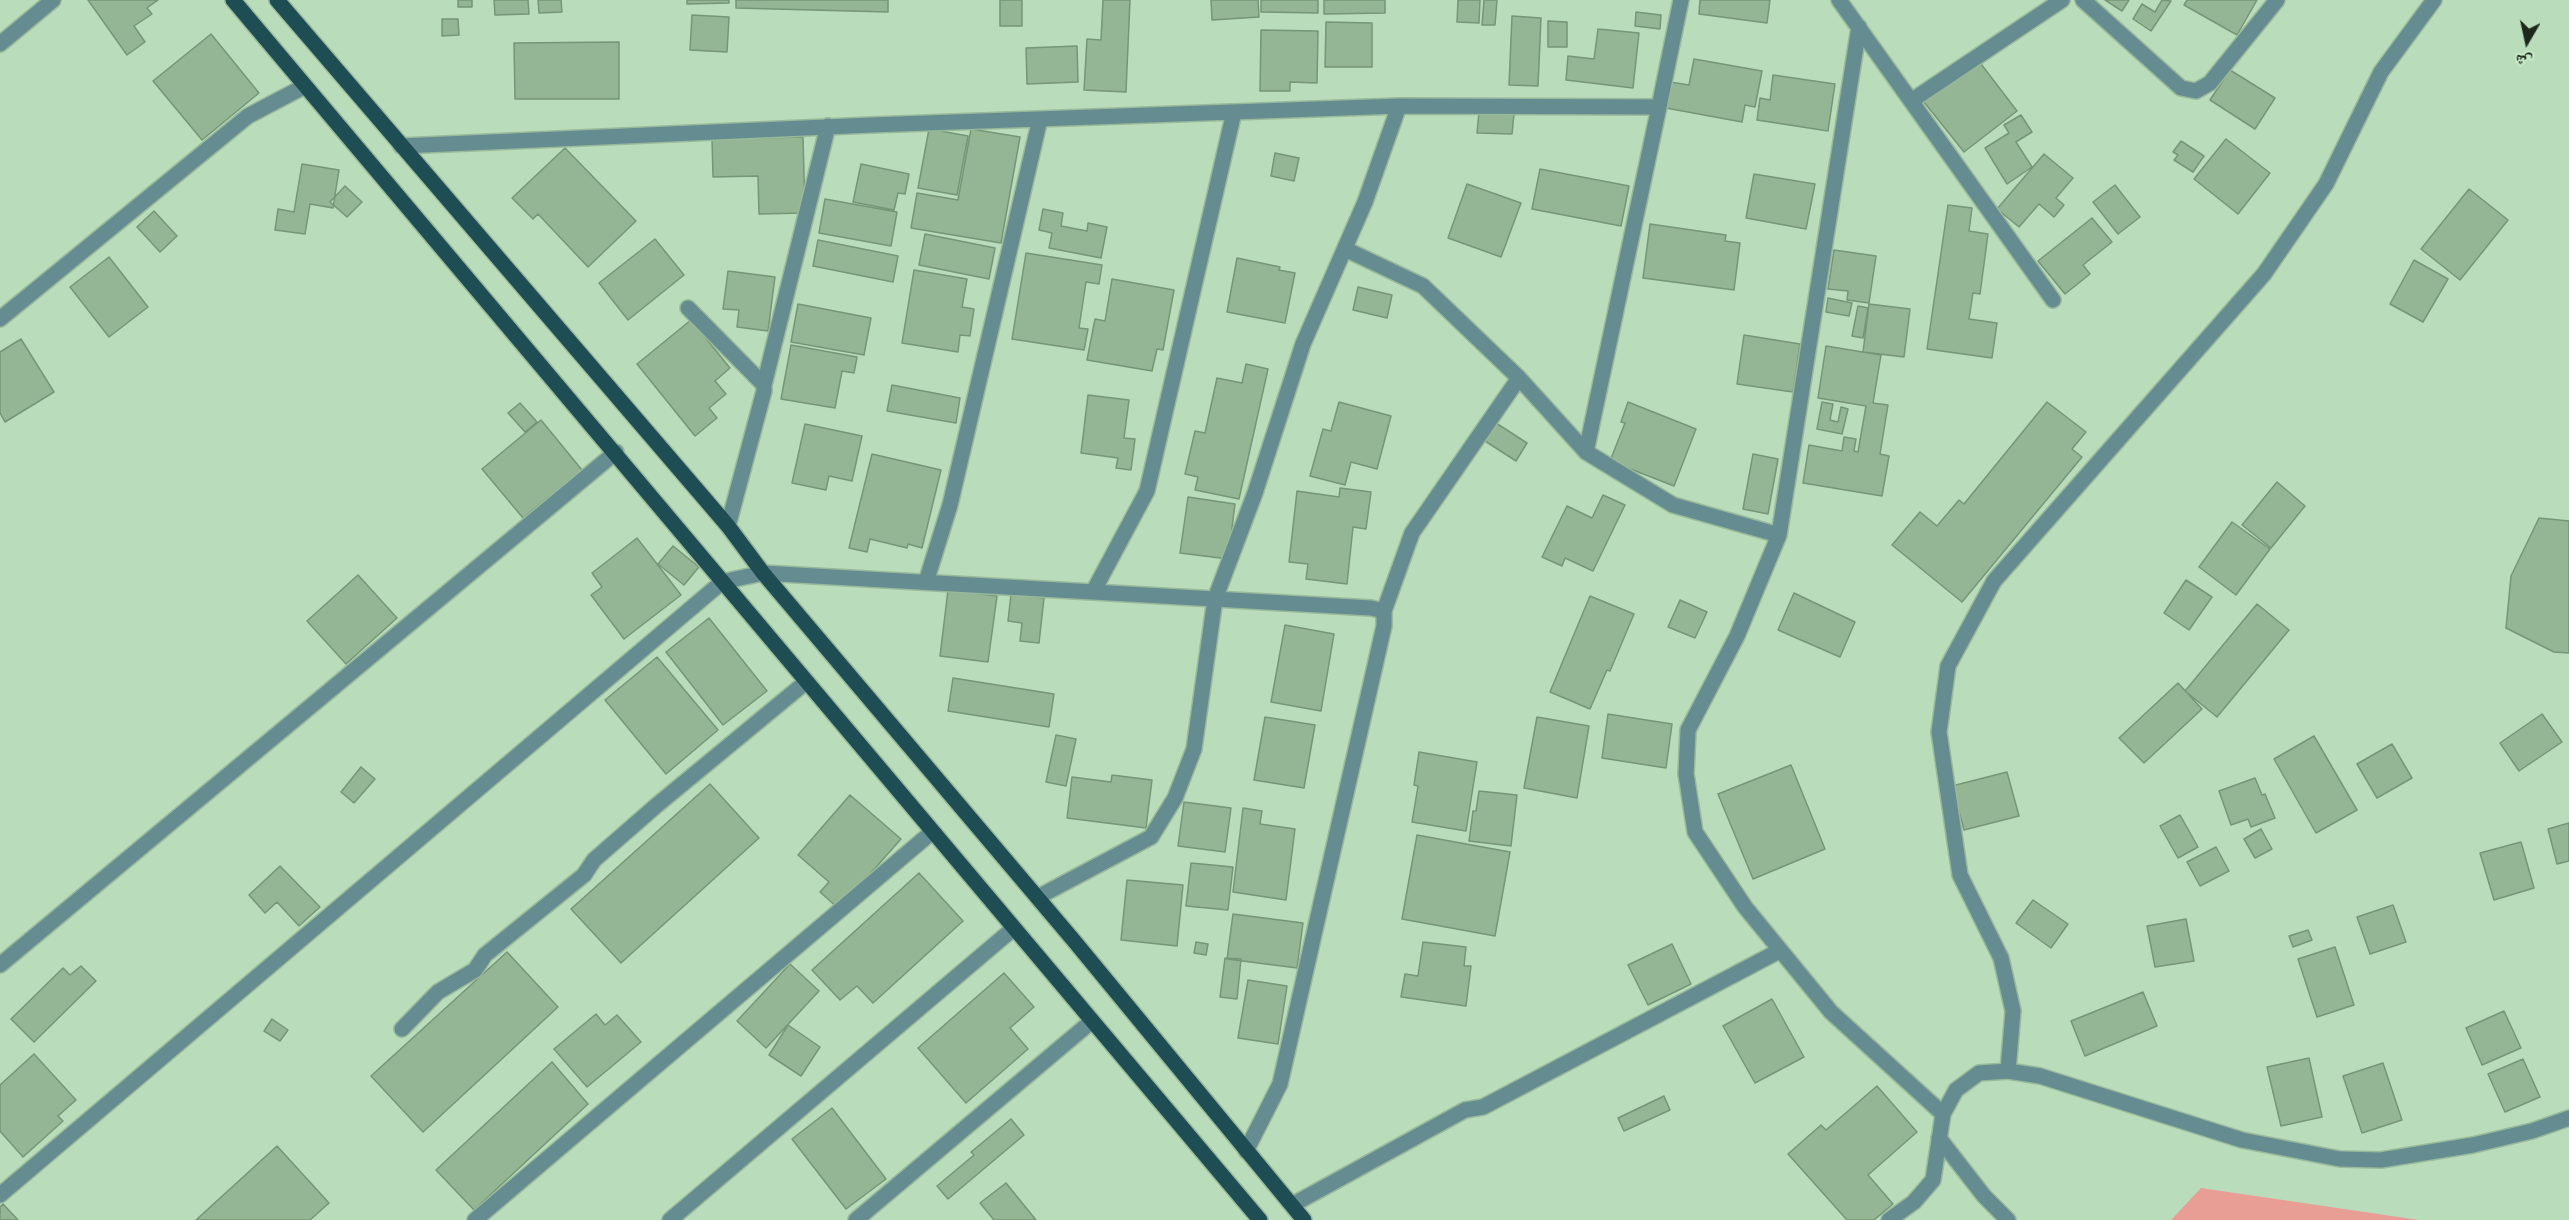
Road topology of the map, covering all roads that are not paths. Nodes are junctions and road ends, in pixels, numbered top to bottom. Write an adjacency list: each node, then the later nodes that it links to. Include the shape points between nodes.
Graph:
1 (52, 0): 11 (street)
2 (233, 0): 12 (main road)
3 (277, 0): 19 (main road)
4 (1681, 0): 15 (street)
5 (1839, 0): 10 (street)
6 (2062, 0): 13 (street)
7 (2083, 0): 8 (street, via 2181,88 2196,91 2210,83)
8 (2277, 0)
9 (2434, 0): 44 (street, via 2381,72 2326,184 2264,274 1994,581 1948,666 1939,732 1960,875 2001,958 2013,1011)
10 (1859, 27): 13 (street); 29 (street)
11 (0, 44)
12 (305, 86): 23 (street, via 248,116); 26 (main road)
13 (1911, 101): 21 (street)
14 (1399, 106): 15 (street); 16 (street); 20 (street)
15 (1659, 107): 27 (street)
16 (1234, 112): 17 (street); 33 (street, via 1147,491)
17 (1040, 118): 18 (street); 32 (street, via 950,505)
18 (828, 126): 19 (street); 25 (street)
19 (401, 146): 28 (main road)
20 (1345, 249): 24 (street, via 1423,286); 34 (street, via 1303,344 1255,493)
21 (2053, 300)
22 (688, 308): 25 (street)
23 (0, 319)
24 (1519, 378): 27 (street); 35 (street, via 1412,533)
25 (764, 384): 28 (street)
26 (616, 452): 31 (main road); 41 (street)
27 (1586, 452): 29 (street, via 1673,505)
28 (728, 526): 30 (main road)
29 (1779, 535): 40 (street, via 1737,636 1688,729 1686,774 1695,832)
30 (763, 573): 31 (street); 32 (street); 38 (main road)
31 (722, 582): 36 (main road); 49 (street)
32 (926, 582): 33 (street)
33 (1093, 592): 34 (street)
34 (1215, 599): 35 (street); 38 (street, via 1194,749 1175,798 1151,837)
35 (1384, 612): 48 (street, via 1384,626 1280,1084)
36 (806, 682): 37 (main road); 43 (street, via 648,813 594,860 584,875 485,954 475,970 438,992)
37 (932, 832): 39 (main road); 51 (street)
38 (1038, 897): 48 (main road)
39 (1014, 928): 42 (main road); 52 (street)
40 (1779, 951): 45 (street, via 1831,1012); 50 (street, via 1483,1107 1465,1110)
41 (0, 965)
42 (1092, 1021): 53 (street); 54 (main road)
43 (402, 1029)
44 (2008, 1071): 45 (street, via 1978,1074 1956,1090); 46 (street, via 2040,1076 2242,1140 2340,1159 2380,1160 2473,1145)
45 (1943, 1114): 47 (street)
46 (2569, 1118)
47 (1939, 1138): 56 (street, via 1933,1180 1914,1202); 57 (street)
48 (1246, 1151): 50 (main road)
49 (0, 1195)
50 (1292, 1205): 55 (main road)
51 (475, 1220)
52 (670, 1220)
53 (856, 1220)
54 (1260, 1220)
55 (1304, 1220)
56 (1889, 1220)
57 (2008, 1220)

